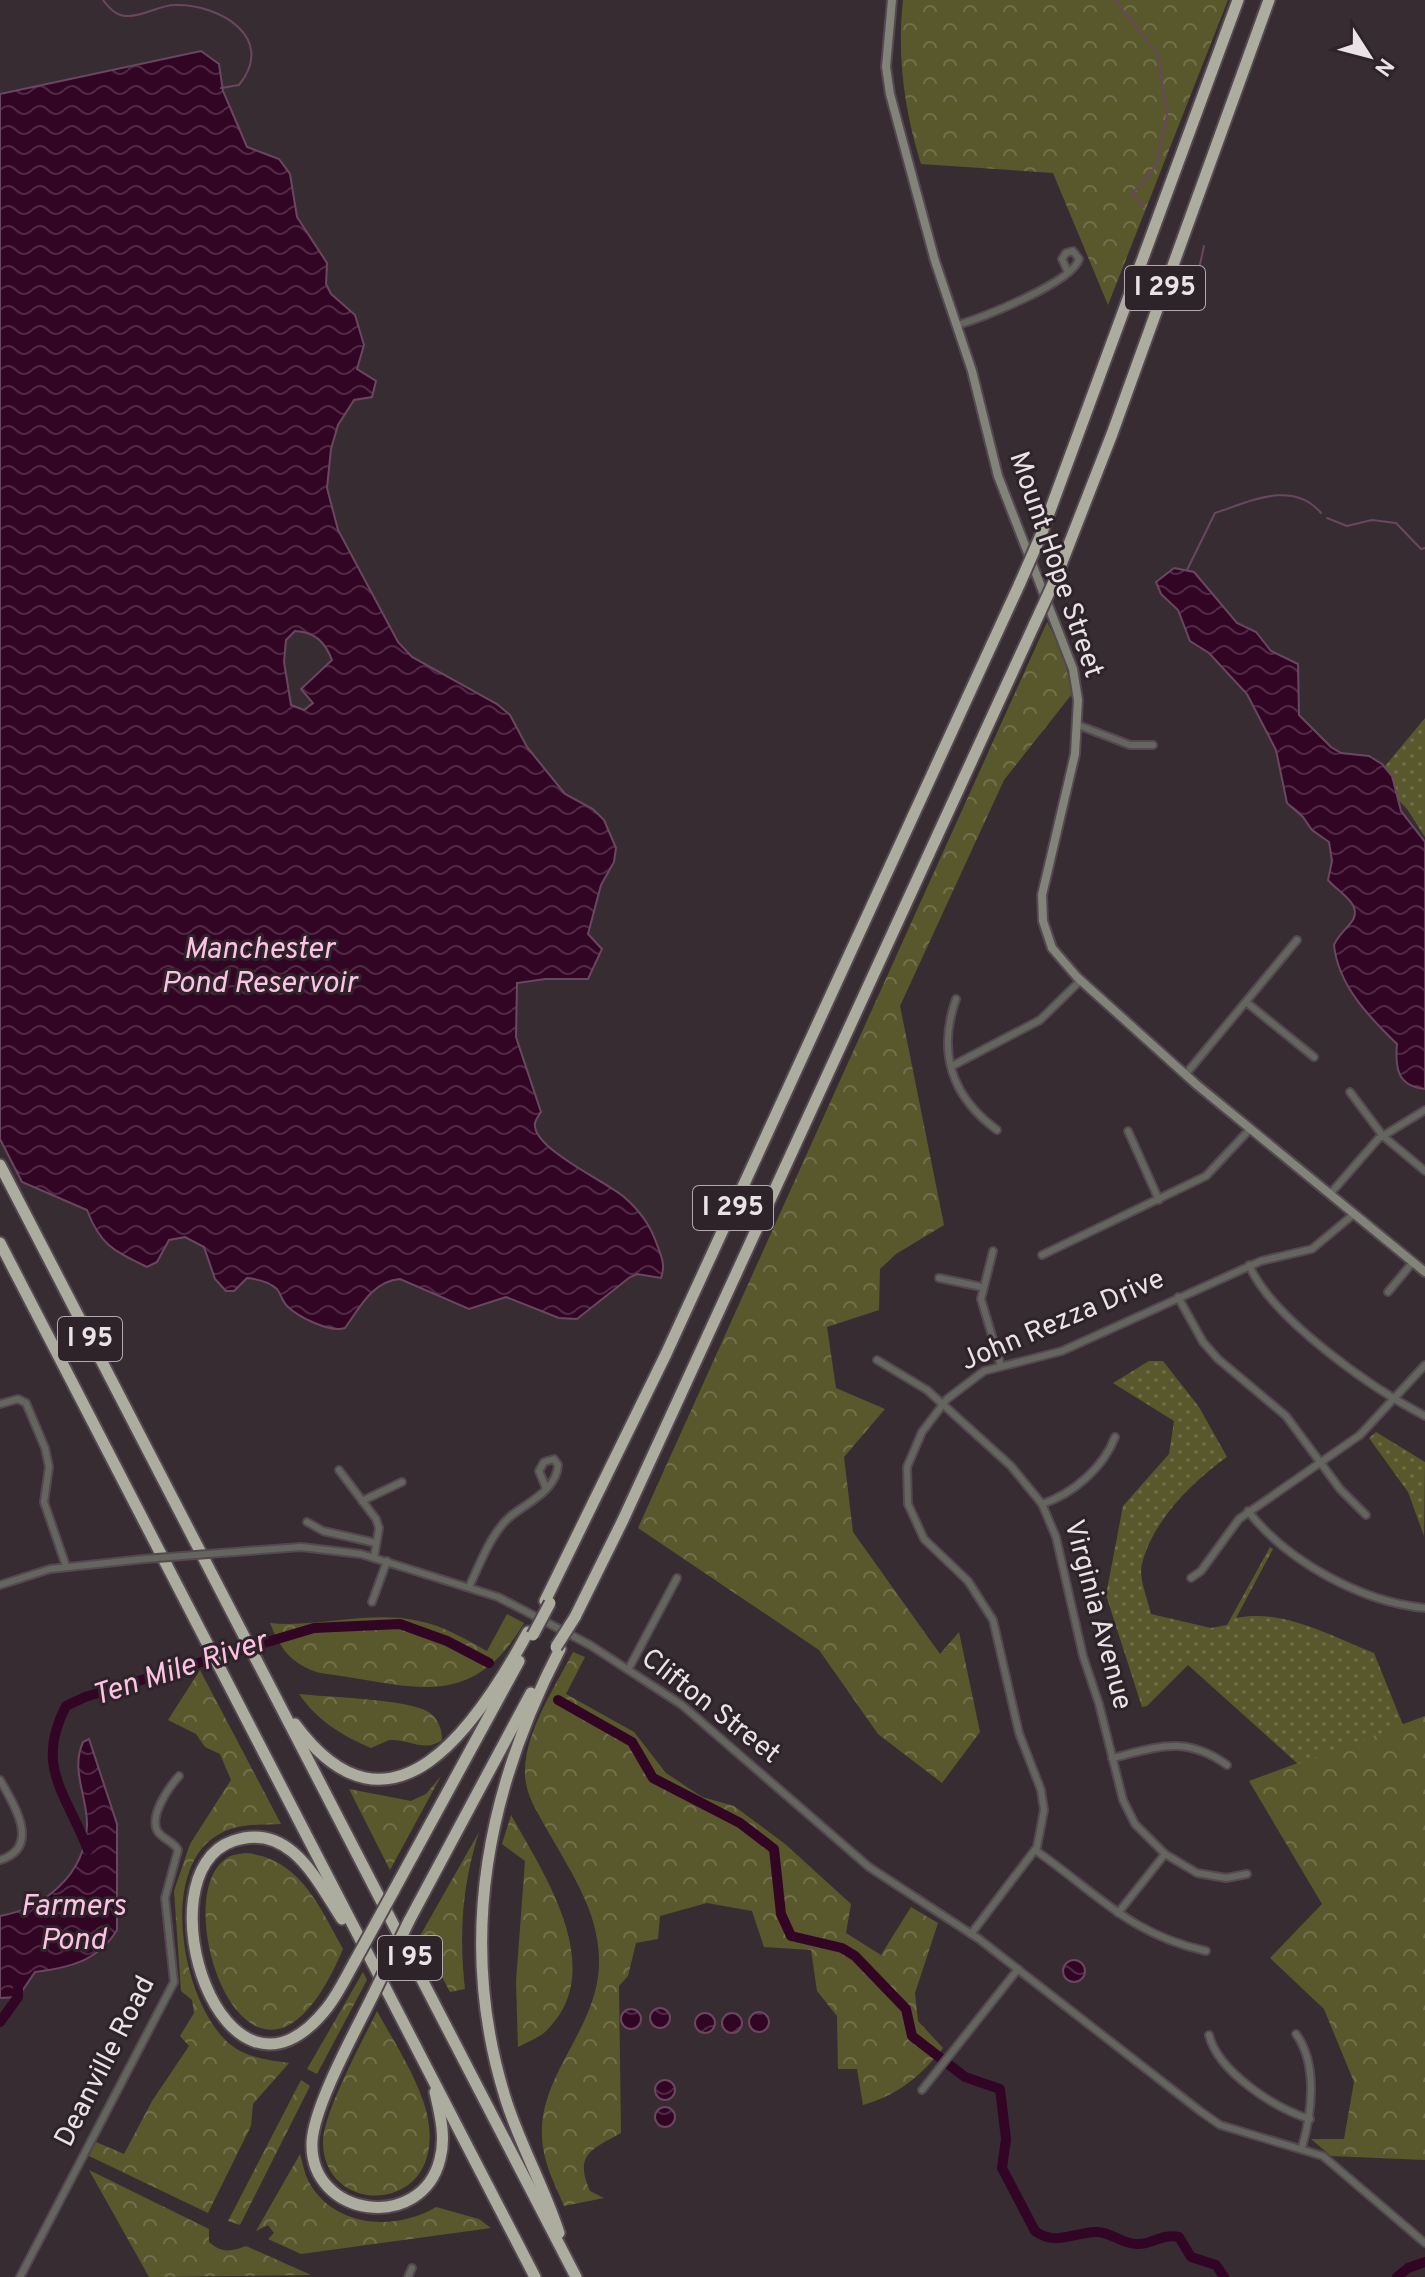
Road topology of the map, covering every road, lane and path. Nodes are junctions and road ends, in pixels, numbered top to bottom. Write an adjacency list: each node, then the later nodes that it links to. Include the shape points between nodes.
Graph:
1 (892, 0): 5 (street, Mount Hope Street, via 886,54 890,94)
2 (1238, 0): 63 (highway, I 295, bridge, via 1041,535 666,1354)
3 (1269, 0): 64 (highway, I 295, bridge, via 1057,575 614,1539)
4 (1068, 272): 5 (street, via 1014,304)
5 (958, 325): 6 (street, Mount Hope Street, via 998,476 1073,669)
6 (1078, 725): 7 (street, via 1130,745); 9 (street, Mount Hope Street, via 1042,895 1052,948)
7 (1153, 745)
8 (1297, 940): 11 (street)
9 (1081, 980): 13 (street, via 1040,1020); 14 (street, Mount Hope Street)
10 (956, 999): 13 (street, via 947,1035)
11 (1246, 1002): 12 (street); 14 (street)
12 (1314, 1057)
13 (952, 1066): 18 (street, via 968,1105)
14 (1185, 1075): 17 (street, Mount Hope Street)
15 (1350, 1092): 20 (street)
16 (1425, 1110): 20 (street)
17 (1250, 1129): 23 (street, Mount Hope Street); 24 (street, via 1206,1176)
18 (997, 1130)
19 (1128, 1131): 24 (street)
20 (1383, 1136): 22 (street); 23 (street)
21 (0, 1165): 66 (highway, I 95)
22 (1425, 1171)
23 (1330, 1194): 25 (street, Mount Hope Street)
24 (1159, 1200): 28 (street)
25 (1354, 1214): 29 (street, Mount Hope Street); 30 (street, John Rezza Drive, via 1312,1249)
26 (0, 1243): 77 (highway, I 95)
27 (993, 1251): 33 (street)
28 (1042, 1255)
29 (1413, 1262): 31 (street, Mount Hope Street); 34 (street)
30 (1249, 1265): 35 (street, John Rezza Drive); 39 (street, via 1270,1302)
31 (1425, 1272)
32 (939, 1278): 33 (street)
33 (982, 1287): 38 (street, via 983,1311)
34 (1388, 1292)
35 (1178, 1297): 38 (street, John Rezza Drive, via 1062,1351); 44 (street, via 1203,1342 1286,1416)
36 (877, 1360): 41 (street, Virginia Avenue, via 913,1380)
37 (1425, 1365): 39 (street)
38 (1001, 1366): 41 (street, John Rezza Drive, via 963,1383)
39 (1395, 1400): 42 (street); 44 (street, via 1360,1435)
40 (0, 1404): 56 (street, via 26,1402 45,1448 49,1467 44,1502)
41 (942, 1405): 49 (street, Virginia Avenue, via 1011,1466); 71 (street, John Rezza Drive, via 913,1449 907,1467 908,1504 924,1539 968,1581 993,1620 1019,1733 1041,1790 1043,1828)
42 (1425, 1416)
43 (1115, 1437): 49 (street, via 1104,1460 1068,1492)
44 (1320, 1461): 50 (street); 51 (street)
45 (339, 1470): 48 (street)
46 (402, 1482): 48 (street)
47 (546, 1488): 60 (street, via 501,1527)
48 (362, 1501): 53 (street, via 376,1519)
49 (1042, 1504): 67 (street, Virginia Avenue, via 1056,1537)
50 (1248, 1511): 58 (street); 62 (street, via 1284,1550 1320,1572 1392,1601)
51 (1366, 1515)
52 (307, 1522): 53 (street)
53 (376, 1543): 54 (street)
54 (374, 1558): 55 (street, Clifton Street); 56 (street, Clifton Street, bridge, via 301,1547)
55 (387, 1561): 60 (street, Clifton Street); 61 (street)
56 (66, 1566): 59 (street, Clifton Street)
57 (677, 1578): 65 (street)
58 (1191, 1578)
59 (0, 1585)
60 (469, 1587): 65 (street, Clifton Street, via 498,1597)
61 (372, 1602)
62 (1425, 1608)
63 (530, 1634): 66 (highway, via 447,1748 429,1765 406,1775 373,1778 339,1768 315,1749); 77 (highway, bridge, via 355,1961 327,2008 298,2035 269,2043 240,2036 216,2009 197,1953 193,1913 202,1868 232,1841 281,1843 304,1861)
64 (558, 1648): 82 (highway, bridge, via 409,1921 313,2132 317,2168 341,2198 362,2207 385,2208 407,2202 429,2183 442,2142); 87 (highway, via 497,1804 480,1937 485,2009 500,2080)
65 (629, 1668): 76 (street, Clifton Street, via 682,1705 869,1867)
66 (274, 1695): 87 (highway, I 95)
67 (1112, 1758): 68 (street, via 1176,1745 1204,1750); 72 (street, Virginia Avenue, via 1130,1817)
68 (1227, 1765)
69 (179, 1776): 89 (street, Deanville Road, via 167,1791 156,1825 178,1850 165,1898 174,1982)
70 (0, 1780): 73 (street, via 23,1837 20,1848)
71 (1035, 1850): 75 (street); 76 (street, John Rezza Drive)
72 (1165, 1854): 74 (street, Virginia Avenue, via 1211,1877); 75 (street)
73 (0, 1860)
74 (1247, 1874)
75 (1118, 1913): 78 (street, via 1163,1941)
76 (971, 1934): 79 (street, Clifton Street)
77 (362, 1944): 82 (highway, I 95)
78 (1206, 1951)
79 (1018, 1969): 83 (street); 85 (street, Clifton Street, via 1220,2125)
80 (1296, 2034): 84 (street, via 1304,2045)
81 (1209, 2035): 84 (street, via 1212,2049 1259,2095)
82 (431, 2076): 91 (highway, I 95)
83 (922, 2090)
84 (1310, 2119): 85 (street)
85 (1302, 2147): 86 (street, Clifton Street, via 1339,2168)
86 (1425, 2243)
87 (567, 2260): 92 (highway, I 95)
88 (412, 2268): 90 (street)
89 (20, 2277)
90 (408, 2277)
91 (535, 2277)
92 (576, 2277)

